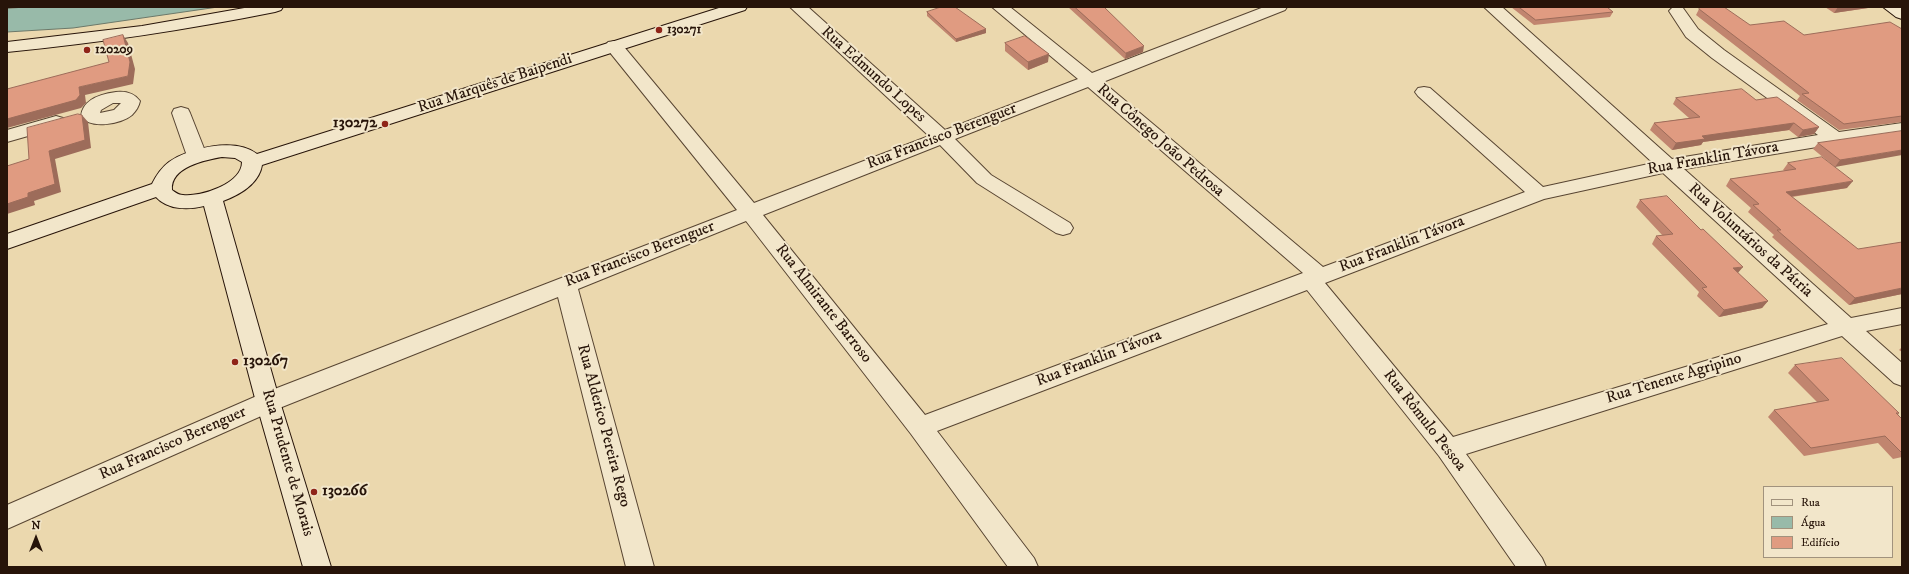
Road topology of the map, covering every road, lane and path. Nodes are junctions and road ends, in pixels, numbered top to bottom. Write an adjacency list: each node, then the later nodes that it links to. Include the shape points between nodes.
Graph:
1 (275, 7): 11 (street, via 200,23)
2 (739, 7): 10 (street, Rua Marquês de Baipendi)
3 (798, 7): 18 (street, Rua Edmundo Lopes)
4 (1000, 7): 12 (street, Rua Cônego João Pedrosa)
5 (1279, 7): 12 (street, Rua Francisco Berenguer)
6 (1492, 7): 22 (street, Rua Voluntários da Pátria)
7 (1891, 7): 9 (street)
8 (1677, 11): 19 (street, via 1692,33 1718,54)
9 (1902, 14)
10 (614, 46): 21 (street, Rua Marquês de Baipendi); 26 (street, Rua Almirante Barroso)
11 (7, 47)
12 (1090, 80): 18 (street, Rua Francisco Berenguer); 29 (street, Rua Cônego João Pedrosa)
13 (1424, 92): 24 (street)
14 (181, 112): 20 (street)
15 (89, 113): 17 (street)
16 (1902, 129): 19 (street, Rua Franklin Távora)
17 (7, 136)
18 (942, 137): 26 (street, Rua Francisco Berenguer); 27 (street, Rua Edmundo Lopes, via 984,180)
19 (1835, 138): 22 (street, Rua Franklin Távora)
20 (197, 156): 21 (street, via 233,151 242,153); 23 (street, via 171,171 165,177)
21 (252, 162): 25 (street, via 251,170 242,181)
22 (1666, 166): 24 (street, Rua Franklin Távora); 32 (street, Rua Voluntários da Pátria)
23 (161, 188): 25 (street, via 172,200 190,202); 28 (street)
24 (1539, 194): 29 (street, Rua Franklin Távora)
25 (212, 198): 34 (street, Rua Prudente de Morais)
26 (750, 212): 30 (street, Rua Francisco Berenguer); 35 (street, Rua Almirante Barroso)
27 (1063, 228)
28 (7, 242)
29 (1315, 277): 35 (street, Rua Franklin Távora); 36 (street, Rua Rômulo Pessoa)
30 (566, 285): 34 (street, Rua Francisco Berenguer); 39 (street, Rua Alderico Pereira Rego)
31 (1902, 316): 32 (street, Rua Tenente Agripino)
32 (1845, 327): 33 (street, Rua Voluntários da Pátria); 36 (street, Rua Tenente Agripino)
33 (1902, 377)
34 (268, 402): 37 (street, Rua Francisco Berenguer); 38 (street, Rua Prudente de Morais)
35 (920, 426): 40 (street, Rua Almirante Barroso)
36 (1448, 449): 41 (street, Rua Rômulo Pessoa)
37 (7, 517)
38 (317, 567)
39 (640, 567)
40 (1024, 567)
41 (1532, 567)

